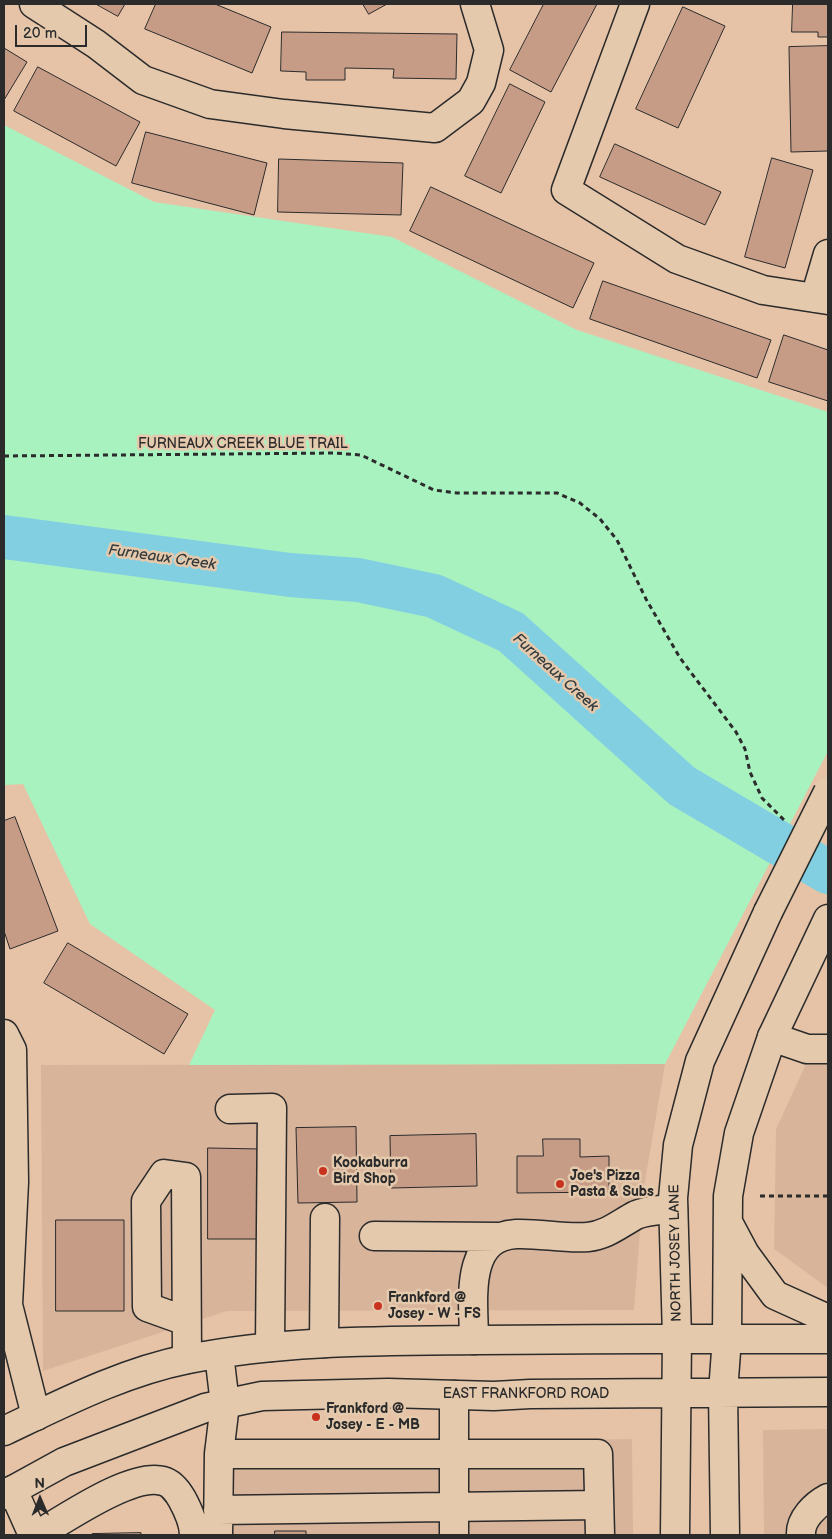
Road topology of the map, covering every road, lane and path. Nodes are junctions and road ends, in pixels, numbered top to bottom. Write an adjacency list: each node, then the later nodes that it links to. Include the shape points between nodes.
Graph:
1 (34, 4): 2 (main road, via 96,44 143,80 210,104 435,128 471,101 481,83 489,50)
2 (475, 4)
3 (635, 4): 5 (main road, via 566,190 677,259 763,290)
4 (828, 254): 5 (main road)
5 (822, 299)
6 (4, 456): 8 (path, FURNEAUX CREEK BLUE TRAIL, via 361,455 434,490 458,494 557,493 580,503 600,518 617,540 680,658 736,732 762,798)
7 (828, 792): 16 (main road, NORTH JOSEY LANE, bridge, via 768,912 700,1062 678,1145)
8 (788, 824)
9 (823, 929): 11 (main road)
10 (4, 1034): 21 (main road, via 12,1050 14,1182)
11 (772, 1037): 12 (main road, via 807,1049); 18 (main road, via 739,1133)
12 (828, 1049)
13 (230, 1109): 29 (main road, via 272,1108)
14 (760, 1196): 15 (path)
15 (828, 1196)
16 (673, 1209): 20 (main road, via 636,1215 602,1234 587,1237 515,1234); 24 (main road, NORTH JOSEY LANE)
17 (325, 1218): 28 (main road)
18 (727, 1222): 22 (main road, via 745,1254 775,1295); 25 (main road)
19 (374, 1236): 20 (main road)
20 (499, 1237): 27 (main road, via 480,1254 476,1267)
21 (6, 1305): 37 (main road)
22 (828, 1319)
23 (186, 1321): 23 (main road, via 186,1177 164,1174 146,1201 147,1306); 31 (main road)
24 (677, 1337): 25 (main road); 27 (main road); 34 (main road, NORTH JOSEY LANE)
25 (727, 1338): 26 (main road); 32 (main road)
26 (828, 1339)
27 (474, 1340): 28 (main road)
28 (324, 1343): 29 (main road)
29 (270, 1348): 30 (main road)
30 (219, 1354): 31 (main road); 36 (main road)
31 (188, 1359): 37 (main road, via 86,1393)
32 (723, 1392): 33 (main road, EAST FRANKFORD ROAD); 34 (main road, EAST FRANKFORD ROAD); 52 (main road)
33 (828, 1392)
34 (675, 1393): 35 (main road, EAST FRANKFORD ROAD); 51 (main road, NORTH JOSEY LANE)
35 (454, 1395): 36 (main road, EAST FRANKFORD ROAD, via 262,1396); 40 (main road)
36 (224, 1404): 39 (main road); 41 (main road, EAST FRANKFORD ROAD, via 64,1462)
37 (36, 1416): 38 (main road)
38 (4, 1431)
39 (219, 1454): 40 (main road); 45 (main road)
40 (454, 1454): 43 (main road, via 598,1454); 44 (main road)
41 (8, 1492): 46 (main road)
42 (828, 1498): 53 (main road, via 817,1504 800,1526)
43 (598, 1505): 44 (main road); 50 (main road)
44 (453, 1507): 45 (main road); 49 (main road)
45 (218, 1522)
46 (33, 1535)
47 (38, 1535): 48 (main road, via 114,1491 139,1481 163,1481 177,1491 187,1509)
48 (194, 1535)
49 (454, 1535)
50 (600, 1535)
51 (675, 1535)
52 (725, 1535)
53 (800, 1535)

